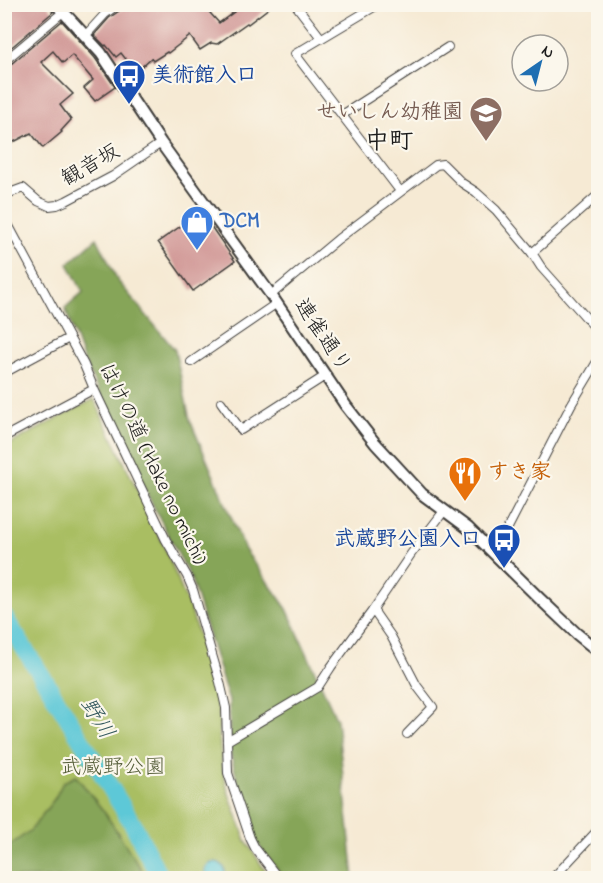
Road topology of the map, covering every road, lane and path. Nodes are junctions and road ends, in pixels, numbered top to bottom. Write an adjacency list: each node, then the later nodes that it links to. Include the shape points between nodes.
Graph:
1 (118, 4): 5 (street)
2 (296, 4): 6 (street)
3 (379, 4): 6 (street)
4 (59, 8): 5 (main road, 連雀通り); 8 (street, via 7,59)
5 (85, 36): 10 (main road, 連雀通り, via 101,53)
6 (321, 38): 9 (street, via 295,54)
7 (448, 47): 9 (street)
8 (4, 56)
9 (342, 116): 11 (street)
10 (161, 143): 12 (street, 観音坂, via 113,176 57,205 38,201 23,188); 16 (main road, 連雀通り)
11 (400, 191): 15 (street, via 443,164 496,210); 16 (street, via 338,239)
12 (4, 195)
13 (598, 195): 15 (street)
14 (4, 217): 18 (street, はけの道 (Hake no michi))
15 (531, 253): 17 (street)
16 (274, 299): 20 (street); 22 (main road, 連雀通り)
17 (598, 331)
18 (69, 338): 21 (street); 23 (street, はけの道 (Hake no michi))
19 (598, 360): 27 (street)
20 (191, 362)
21 (4, 373)
22 (325, 376): 24 (street, via 241,430); 26 (main road, 連雀通り, via 375,443 422,494)
23 (94, 389): 25 (street); 31 (street, はけの道 (Hake no michi), via 193,590 226,708)
24 (221, 402)
25 (4, 437)
26 (444, 511): 27 (main road, 連雀通り); 28 (street)
27 (495, 554): 29 (main road, 連雀通り, via 577,634)
28 (373, 610): 30 (street, via 433,708); 31 (street, via 318,687)
29 (597, 645)
30 (407, 734)
31 (227, 741): 33 (street, はけの道 (Hake no michi), via 228,773 250,838)
32 (598, 830): 34 (street)
33 (278, 879)
34 (553, 879)

